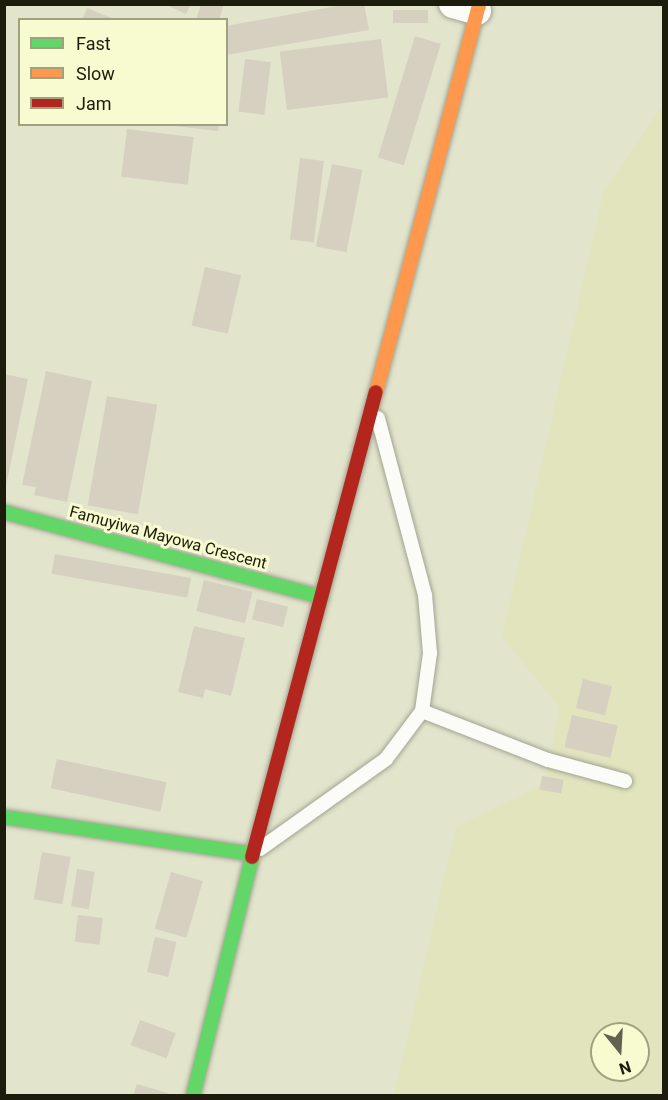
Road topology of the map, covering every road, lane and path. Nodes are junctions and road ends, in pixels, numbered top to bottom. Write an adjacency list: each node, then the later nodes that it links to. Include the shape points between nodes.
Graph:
1 (470, 7): 2 (street)
2 (373, 401): 4 (street); 5 (lane, via 425,595 430,653)
3 (4, 512): 4 (street, Famuyiwa Mayowa Crescent)
4 (322, 597): 8 (street)
5 (422, 711): 6 (lane, via 548,760); 8 (lane, via 387,759)
6 (625, 781)
7 (4, 817): 8 (street)
8 (253, 854): 9 (street)
9 (193, 1095)

